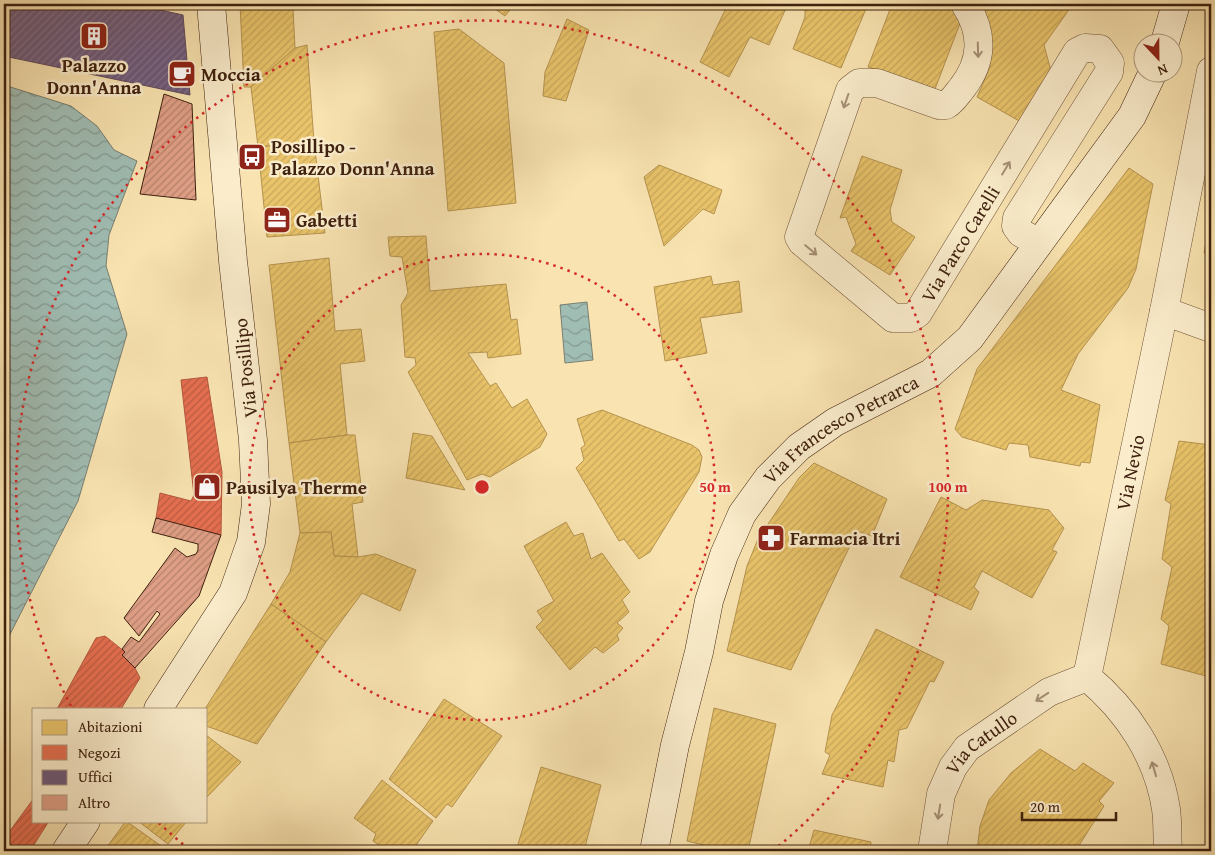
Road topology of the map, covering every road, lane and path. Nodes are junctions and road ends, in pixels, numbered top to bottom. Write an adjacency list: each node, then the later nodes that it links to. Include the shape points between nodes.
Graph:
1 (211, 4): 11 (street, Via Posillipo, via 233,261 253,440 256,504 251,542 233,593)
2 (966, 4): 7 (street, Via Parco Carelli, one-way to 7, via 978,37 979,58 973,74 946,105 877,83 859,83 850,90 799,237 893,318 911,318 918,313 1077,52 1085,48 1100,49 1110,63 1109,72 1017,218 1016,226 1021,233)
3 (1176, 4): 4 (street)
4 (1168, 32)
5 (1211, 71): 8 (street, Via Nevio)
6 (1149, 82): 7 (street, Via Francesco Petrarca, via 1132,116)
7 (1038, 242): 14 (street, Via Francesco Petrarca, via 970,338 931,373 835,422 799,447 768,478 742,514 709,601)
8 (1164, 312): 9 (street); 10 (street, Via Nevio)
9 (1211, 328)
10 (1087, 677): 15 (street, Via Catullo, one-way to 15, via 1049,692 967,748 953,767 941,794); 16 (street, one-way to 10, via 1166,808 1149,753 1123,712)
11 (159, 708)
12 (85, 822): 13 (street)
13 (66, 851)
14 (654, 851)
15 (932, 851)
16 (1168, 851)

